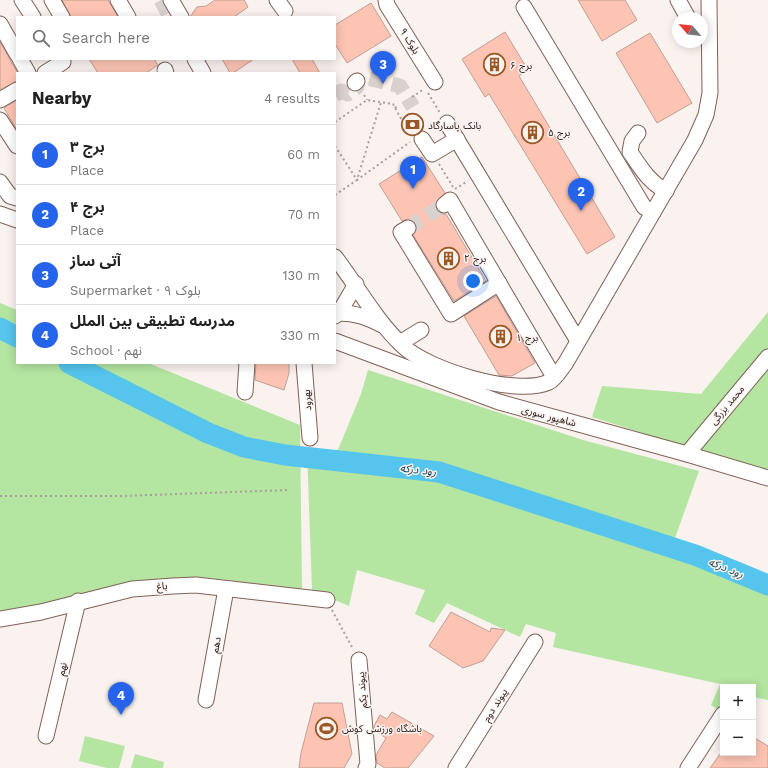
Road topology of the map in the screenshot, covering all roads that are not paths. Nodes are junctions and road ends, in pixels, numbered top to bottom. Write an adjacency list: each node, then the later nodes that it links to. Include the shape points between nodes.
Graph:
1 (22, 0): 11 (street)
2 (52, 0): 12 (street)
3 (118, 0): 13 (street)
4 (386, 0): 24 (street, بلوک ۹)
5 (678, 0): 9 (street)
6 (708, 0): 10 (street)
7 (176, 1): 14 (street)
8 (524, 7): 37 (street, via 644,207)
9 (685, 12)
10 (707, 12)
11 (32, 16)
12 (61, 16)
13 (127, 16)
14 (180, 16)
15 (0, 24): 17 (street)
16 (707, 48): 34 (street, via 710,93 706,115)
17 (16, 52)
18 (21, 60): 21 (street)
19 (196, 60): 23 (street)
20 (64, 65): 22 (street)
21 (27, 72)
22 (47, 72)
23 (202, 72)
24 (430, 85)
25 (16, 91): 26 (street)
26 (0, 100)
27 (0, 120): 32 (street)
28 (447, 123): 31 (street)
29 (638, 133): 34 (street, via 632,141 630,152 648,179)
30 (422, 139): 31 (street, via 432,154)
31 (457, 139): 48 (street)
32 (16, 144)
33 (0, 182): 35 (street)
34 (666, 191): 37 (street)
35 (9, 196)
36 (444, 205): 42 (street, via 450,200)
37 (653, 212): 48 (street)
38 (0, 214): 39 (street)
39 (16, 220)
40 (408, 228): 42 (street, via 401,232 451,314)
41 (336, 258): 43 (street)
42 (499, 283): 53 (street)
43 (356, 284): 44 (street); 45 (street)
44 (337, 314): 45 (street, via 352,313)
45 (383, 325): 49 (street)
46 (420, 330): 49 (street)
47 (336, 341): 56 (street, شاهپور سوری, via 500,402)
48 (578, 341): 53 (street)
49 (400, 343): 53 (street, via 430,364 495,384 530,387 550,382)
50 (768, 356): 56 (street, محمد بزرگی)
51 (248, 364): 54 (street)
52 (304, 364): 55 (street, بهرود)
53 (554, 377)
54 (245, 392)
55 (310, 438)
56 (687, 454): 57 (street, شاهپور سوری)
57 (768, 478)
58 (226, 589): 59 (street, باغ); 60 (street, باغ, via 196,585 132,588); 64 (street, دهم)
59 (327, 600)
60 (78, 601): 61 (street, باغ, via 41,612); 66 (street, نهم)
61 (0, 619)
62 (535, 642): 68 (street, پیوند دوم)
63 (359, 660): 67 (street, پیوند یکم)
64 (206, 700)
65 (720, 719): 69 (street)
66 (46, 736)
67 (369, 767)
68 (456, 768)
69 (688, 768)

